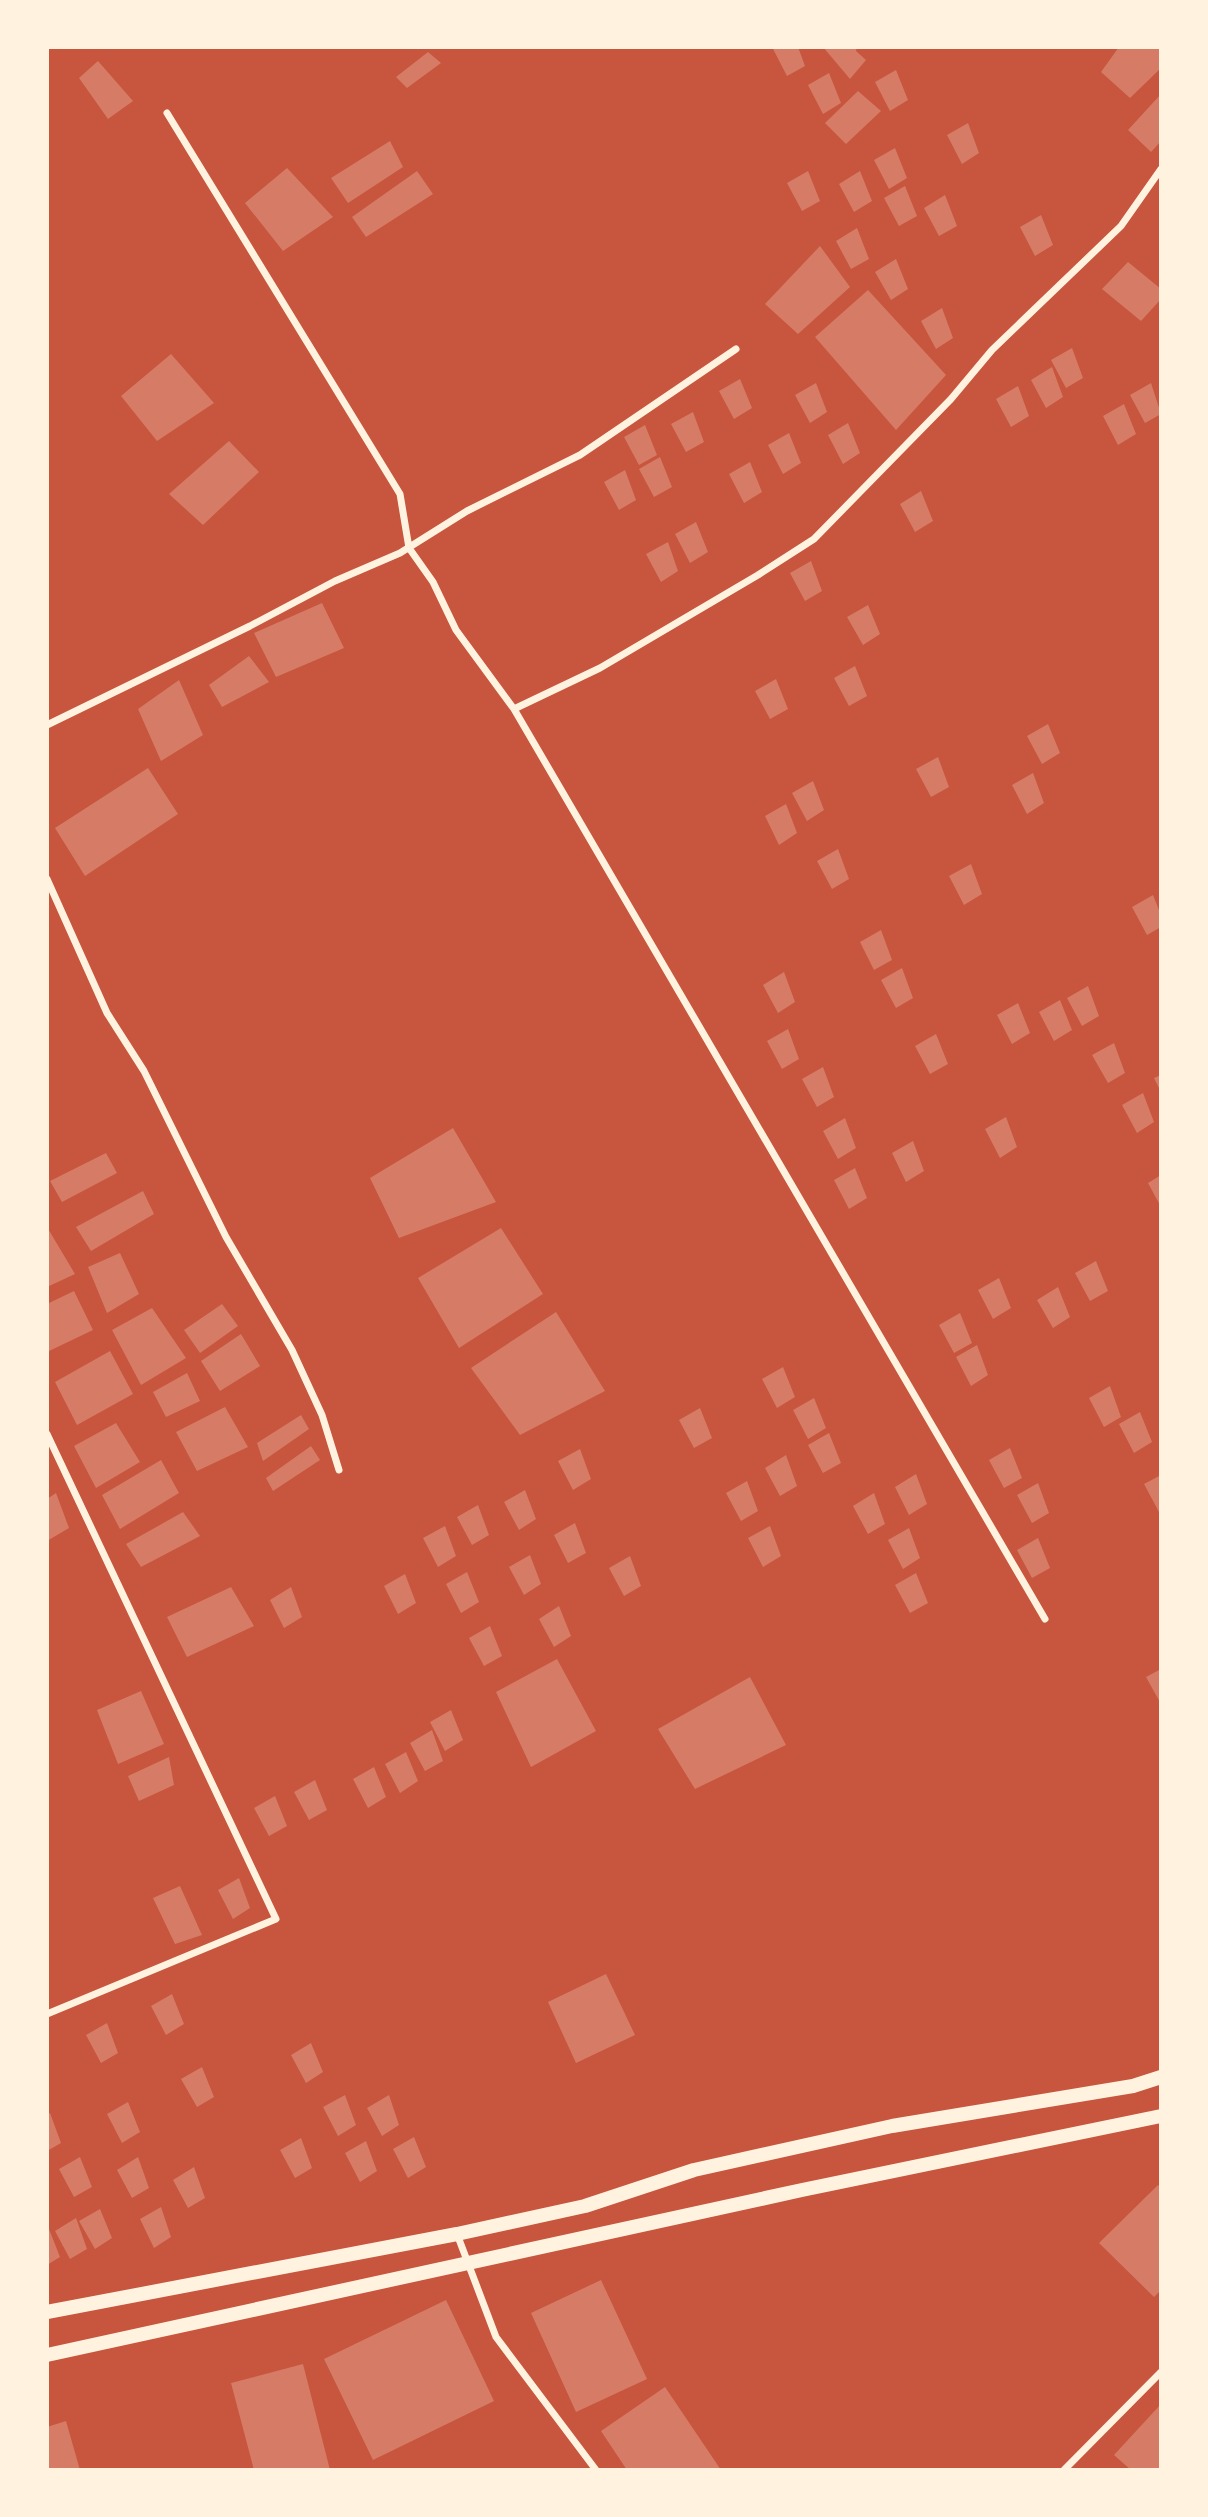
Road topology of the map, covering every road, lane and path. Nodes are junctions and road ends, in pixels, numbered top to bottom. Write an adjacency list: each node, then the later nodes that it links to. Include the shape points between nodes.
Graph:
1 (167, 113): 4 (street, via 400,494)
2 (1161, 169): 5 (street, via 1121,226 992,350 951,399 814,539 600,668)
3 (736, 349): 4 (street, via 580,455 467,512)
4 (409, 548): 5 (street, via 433,582 456,630); 6 (street)
5 (514, 709): 10 (street)
6 (47, 725)
7 (47, 879): 9 (street, via 107,1013 144,1071 226,1237 292,1350 322,1415)
8 (47, 1434): 11 (street, via 276,1919)
9 (339, 1470)
10 (1045, 1619)
11 (47, 2014)
12 (1161, 2077): 14 (main road, via 1133,2086 892,2126 720,2164 585,2206)
13 (1161, 2116): 15 (main road)
14 (457, 2234): 15 (street); 16 (main road)
15 (468, 2263): 17 (main road); 19 (street, via 496,2337)
16 (47, 2312)
17 (47, 2355)
18 (1161, 2372): 20 (street)
19 (596, 2470)
20 (1064, 2470)

